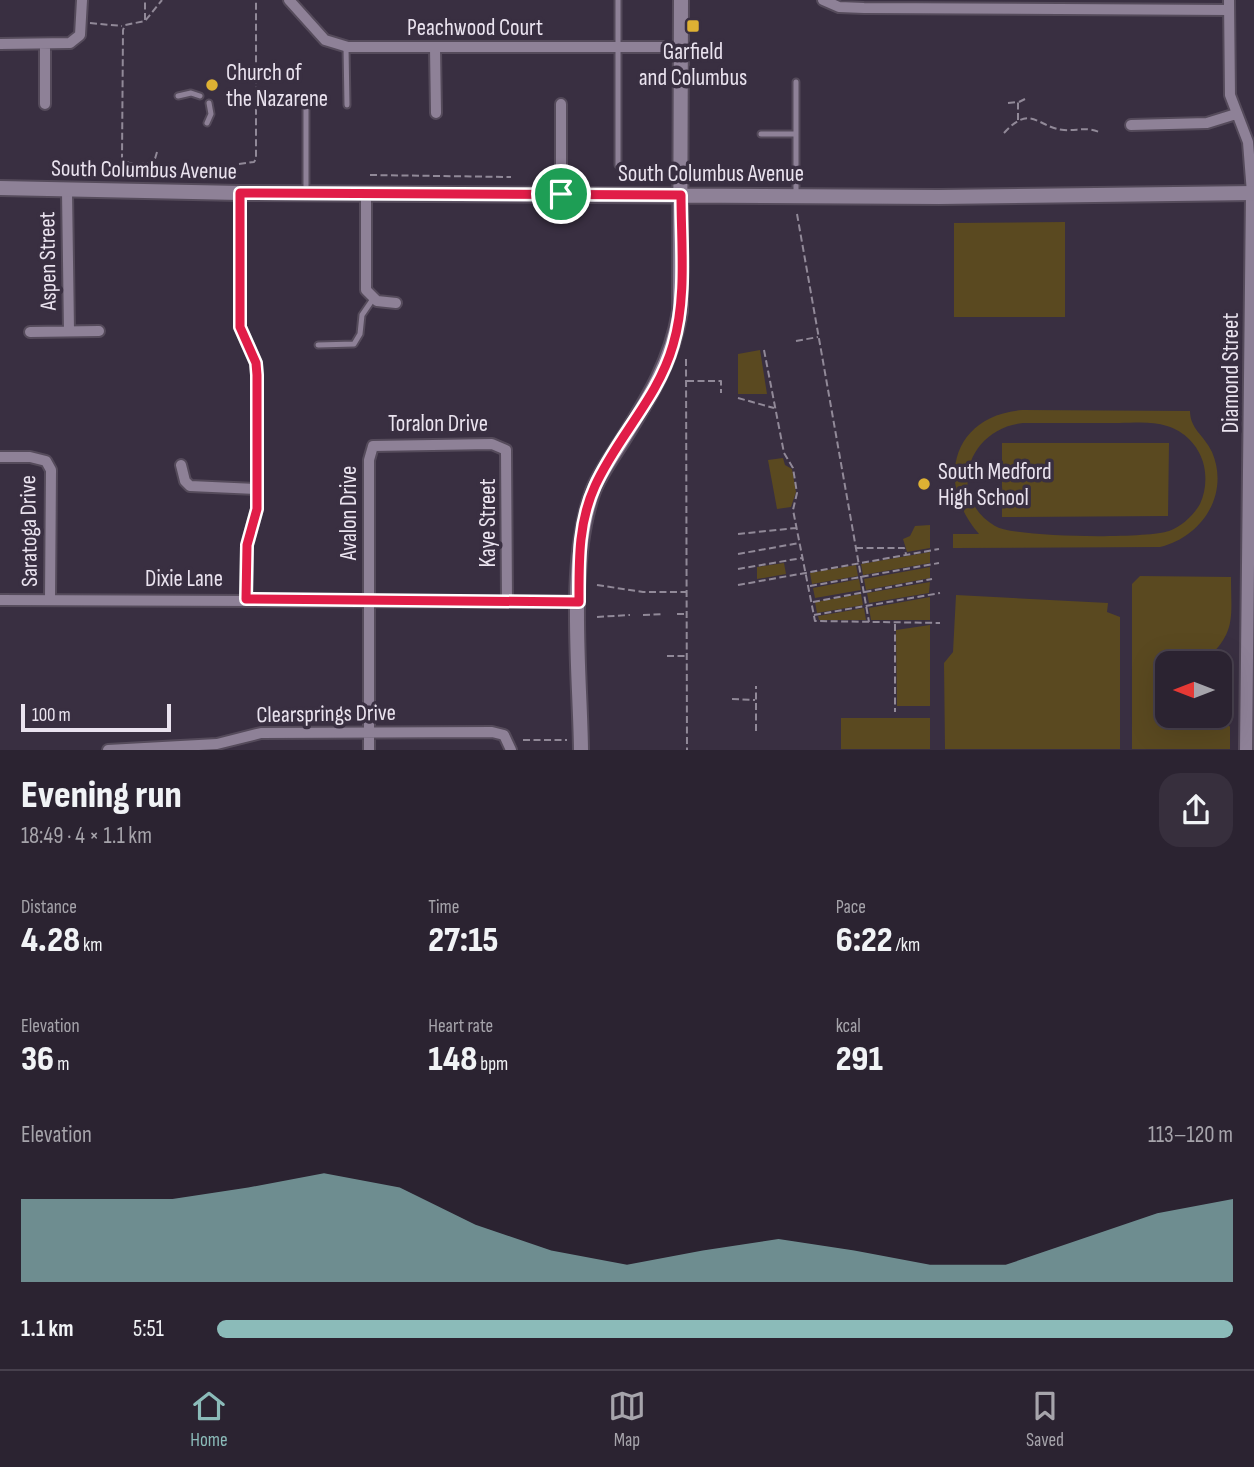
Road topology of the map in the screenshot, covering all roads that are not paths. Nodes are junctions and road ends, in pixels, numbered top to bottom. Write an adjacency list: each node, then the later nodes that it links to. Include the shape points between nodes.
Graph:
1 (82, 0): 10 (street, via 80,35 70,43)
2 (289, 0): 11 (street, Peachwood Court, via 325,40)
3 (618, 0): 14 (lane)
4 (681, 0): 12 (main road)
5 (823, 0): 6 (street, via 849,8)
6 (913, 4): 7 (street)
7 (1043, 4): 8 (street)
8 (1229, 5): 24 (street, Diamond Street, via 1229,74)
9 (0, 44): 10 (street)
10 (45, 44): 20 (street)
11 (346, 47): 13 (street, Peachwood Court); 22 (lane)
12 (681, 47): 14 (street, Peachwood Court); 37 (main road)
13 (435, 48): 14 (street, Peachwood Court); 23 (street)
14 (618, 48): 29 (lane)
15 (796, 82): 28 (lane)
16 (178, 96): 17 (lane)
17 (200, 96)
18 (306, 102): 33 (lane)
19 (209, 103): 25 (lane)
20 (45, 104)
21 (561, 104): 36 (street)
22 (347, 105)
23 (436, 113)
24 (1236, 114): 26 (street, via 1207,123); 35 (street, Diamond Street, via 1248,142)
25 (207, 123)
26 (1131, 125)
27 (761, 134): 28 (lane)
28 (796, 134): 38 (lane)
29 (618, 165)
30 (0, 188): 31 (main road, South Columbus Avenue)
31 (67, 191): 32 (main road, South Columbus Avenue); 41 (street, Aspen Street)
32 (240, 193): 33 (main road, South Columbus Avenue); 50 (street, via 240,327 256,363)
33 (306, 193): 34 (main road, South Columbus Avenue)
34 (366, 193): 36 (main road, South Columbus Avenue); 39 (street, via 366,284)
35 (1253, 193): 38 (main road, South Columbus Avenue); 45 (street, Diamond Street)
36 (561, 194): 37 (main road, South Columbus Avenue)
37 (681, 195): 38 (main road, South Columbus Avenue); 56 (main road, via 681,296 674,344 654,390 594,488 580,544)
38 (796, 196)
39 (373, 299): 40 (street); 44 (lane, via 362,315 355,344)
40 (397, 303)
41 (69, 331): 42 (street, Aspen Street); 43 (street, Aspen Street)
42 (99, 331)
43 (30, 332)
44 (318, 345)
45 (1253, 394): 62 (street, Diamond Street)
46 (373, 446): 47 (street, Toralon Drive); 54 (street, Avalon Drive, via 369,460)
47 (503, 447): 55 (street, Kaye Street, via 508,455)
48 (0, 457): 53 (street, Saratoga Drive, via 46,461 51,480)
49 (181, 465): 50 (street, via 190,486)
50 (257, 489): 51 (street, via 246,554)
51 (246, 599): 53 (street, Dixie Lane); 54 (street, Dixie Lane)
52 (0, 600): 53 (street, Dixie Lane)
53 (50, 600)
54 (369, 600): 55 (street, Dixie Lane); 57 (street, Avalon Drive)
55 (507, 602): 56 (street, Dixie Lane)
56 (579, 602): 61 (main road)
57 (369, 733): 58 (street, Clearsprings Drive, via 261,733 218,744); 59 (street, Avalon Drive); 60 (street, Clearsprings Drive, via 492,732 504,735)
58 (108, 750)
59 (369, 750)
60 (512, 750)
61 (581, 750)
62 (1246, 750)

